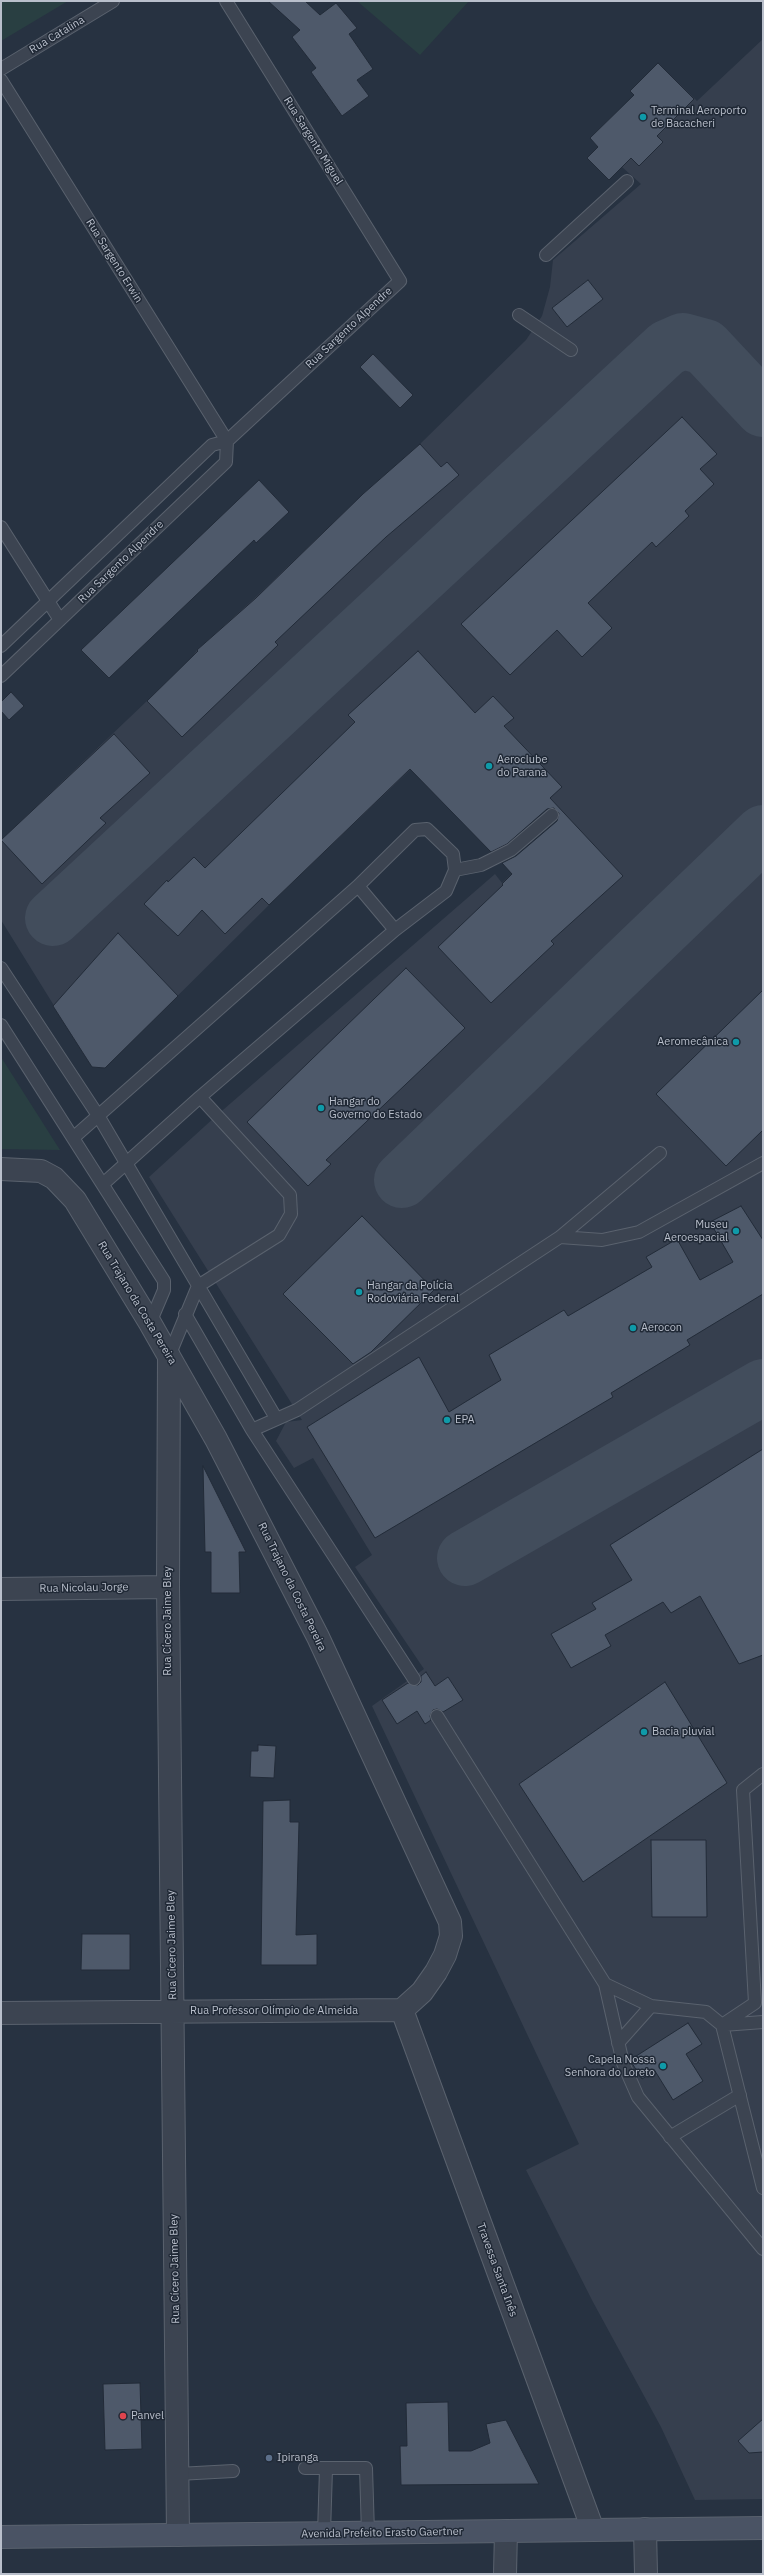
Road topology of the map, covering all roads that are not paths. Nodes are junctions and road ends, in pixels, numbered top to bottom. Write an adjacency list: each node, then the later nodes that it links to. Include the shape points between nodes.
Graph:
1 (113, 1): 3 (lane, Rua Catalina)
2 (226, 1): 7 (lane, Rua Sargento Miguel)
3 (1, 69)
4 (1, 80): 10 (lane, Rua Sargento Erwin)
5 (627, 181): 6 (lane)
6 (546, 256)
7 (400, 281): 10 (lane, Rua Sargento Alpendre)
8 (519, 315): 9 (lane)
9 (572, 350)
10 (227, 441): 11 (lane, Rua Sargento Alpendre, via 212,445); 12 (lane, Rua Sargento Alpendre, via 226,462)
11 (143, 511): 12 (lane); 14 (lane, Rua Sargento Alpendre)
12 (158, 526): 15 (lane, Rua Sargento Alpendre)
13 (1, 527): 14 (lane)
14 (48, 602): 15 (lane); 16 (lane, Rua Sargento Alpendre)
15 (60, 620): 17 (lane, Rua Sargento Alpendre)
16 (1, 646)
17 (1, 676)
18 (552, 815): 19 (lane, via 511,850 481,865)
19 (455, 870): 20 (lane, via 453,854 427,829 415,830); 21 (lane, via 446,891)
20 (358, 886): 21 (lane); 25 (lane)
21 (395, 930): 24 (lane)
22 (1, 968): 25 (lane)
23 (1, 1024): 26 (lane)
24 (200, 1097): 28 (lane); 33 (lane, via 290,1195 291,1214 279,1235)
25 (99, 1117): 26 (lane); 28 (lane)
26 (73, 1138): 31 (lane)
27 (660, 1153): 32 (lane)
28 (126, 1163): 31 (lane); 33 (lane)
29 (763, 1163): 32 (lane, via 639,1232 602,1240)
30 (1, 1169): 35 (street, Rua Trajano da Costa Pereira, via 41,1171 54,1178 75,1200)
31 (103, 1184): 35 (lane, via 164,1281 164,1290)
32 (560, 1237): 37 (lane, via 297,1410)
33 (198, 1286): 34 (lane); 37 (lane)
34 (186, 1314): 36 (lane); 38 (lane)
35 (150, 1323): 36 (street, Rua Trajano da Costa Pereira)
36 (169, 1356): 39 (street, Rua Cícero Jaime Bley); 46 (street, Rua Trajano da Costa Pereira, via 283,1566 450,1922 451,1936 439,1966 422,1992)
37 (276, 1418): 38 (lane)
38 (252, 1430): 41 (lane)
39 (168, 1587): 40 (street, Rua Nicolau Jorge); 47 (street, Rua Cícero Jaime Bley)
40 (1, 1589)
41 (414, 1680)
42 (437, 1716): 44 (lane)
43 (763, 1774): 50 (lane, via 743,1790 755,2003)
44 (605, 1984): 45 (lane); 51 (lane)
45 (651, 2006): 50 (lane, via 706,2012); 51 (lane)
46 (402, 2010): 47 (street, Rua Professor Olímpio de Almeida); 61 (street, Travessa Santa Inês)
47 (172, 2012): 48 (street, Rua Professor Olímpio de Almeida); 59 (street, Rua Cícero Jaime Bley)
48 (1, 2013)
49 (763, 2022): 50 (lane)
50 (722, 2025): 52 (lane)
51 (618, 2043): 53 (lane, via 623,2063 638,2097)
52 (740, 2095): 53 (lane); 54 (lane)
53 (670, 2137): 55 (lane)
54 (763, 2188)
55 (763, 2249)
56 (305, 2468): 57 (lane)
57 (326, 2469): 64 (lane); 65 (lane, via 366,2468)
58 (233, 2471): 59 (lane)
59 (178, 2474): 66 (street, Rua Cícero Jaime Bley)
60 (763, 2528): 62 (main road, Avenida Prefeito Erasto Gaertner)
61 (593, 2530): 62 (main road, Avenida Prefeito Erasto Gaertner); 63 (main road, Avenida Prefeito Erasto Gaertner)
62 (645, 2530): 69 (street)
63 (506, 2531): 65 (main road, Avenida Prefeito Erasto Gaertner); 68 (street)
64 (324, 2533): 65 (main road, Avenida Prefeito Erasto Gaertner); 66 (main road, Avenida Prefeito Erasto Gaertner)
65 (368, 2533)
66 (178, 2535): 67 (main road, Avenida Prefeito Erasto Gaertner)
67 (1, 2537)
68 (505, 2574)
69 (646, 2574)

